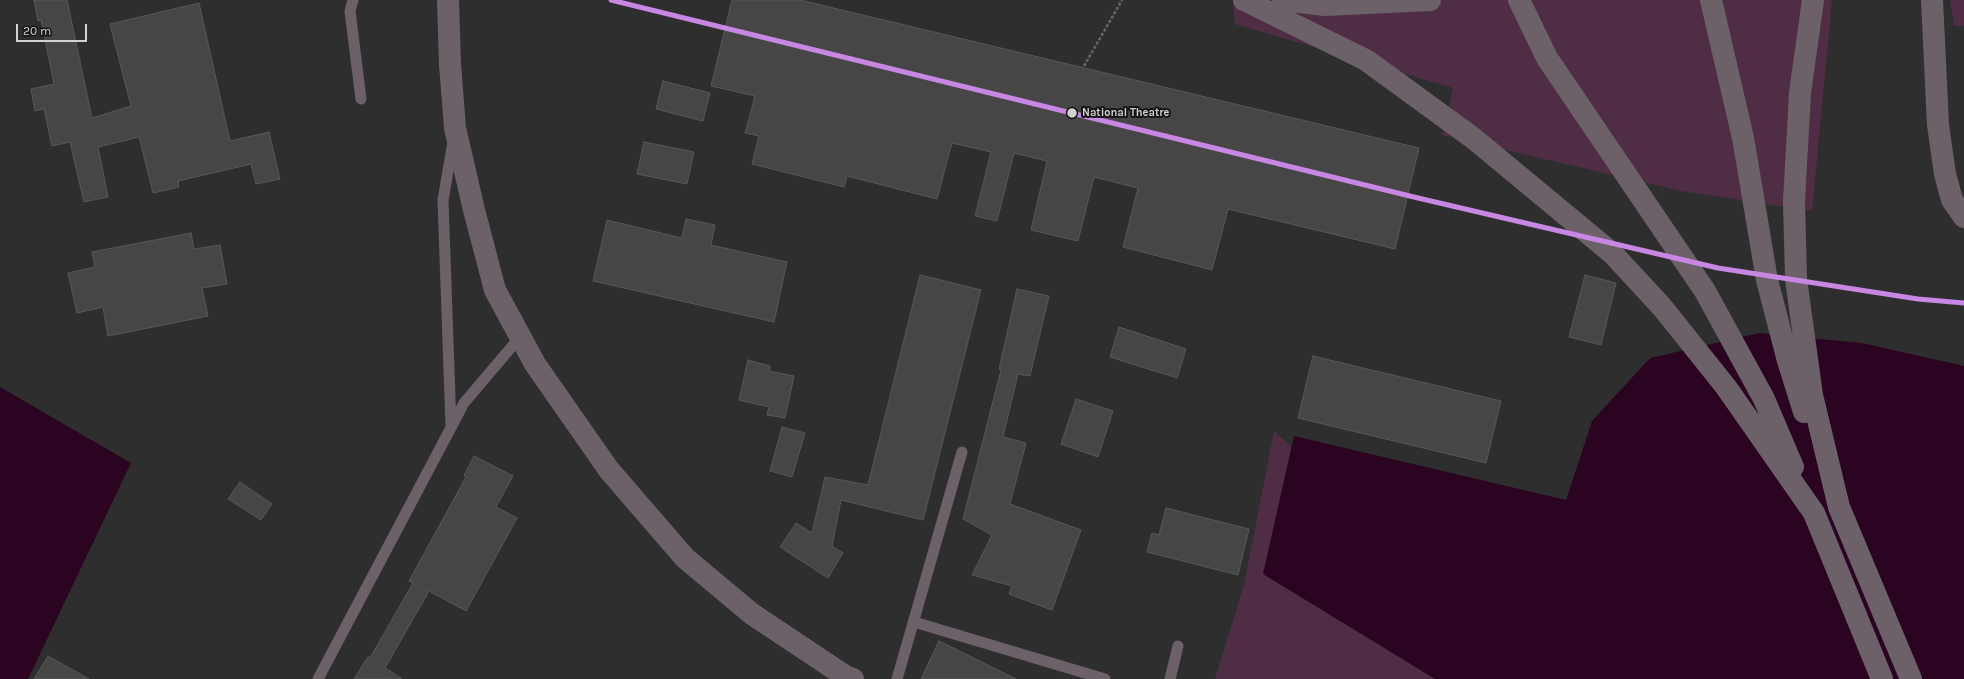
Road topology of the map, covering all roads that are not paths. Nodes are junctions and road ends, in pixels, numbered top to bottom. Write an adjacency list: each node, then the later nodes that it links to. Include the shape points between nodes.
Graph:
1 (352, 0): 10 (lane, via 350,11)
2 (448, 0): 11 (street)
3 (1244, 0): 17 (street, via 1366,60 1474,138 1613,254 1662,308 1726,387)
4 (1283, 0): 5 (street, via 1325,5)
5 (1430, 0)
6 (1519, 0): 17 (street, via 1547,58 1704,292 1764,399)
7 (1711, 0): 16 (street, via 1743,138 1767,280 1810,432)
8 (1813, 0): 16 (street, via 1799,108 1794,201 1796,279 1812,395)
9 (1932, 0): 12 (street, via 1939,132 1945,174 1952,200)
10 (361, 99)
11 (455, 128): 13 (street, via 495,290); 14 (lane, via 443,200)
12 (1964, 217)
13 (520, 337): 14 (lane, via 464,403); 21 (street, via 535,364 609,470 685,558 752,614)
14 (451, 428): 20 (lane)
15 (962, 452): 18 (lane)
16 (1839, 507): 26 (street)
17 (1814, 513): 25 (street)
18 (914, 622): 22 (lane); 23 (lane)
19 (1178, 646): 24 (lane)
20 (318, 679)
21 (853, 679)
22 (897, 679)
23 (1105, 679)
24 (1170, 679)
25 (1882, 679)
26 (1911, 679)

